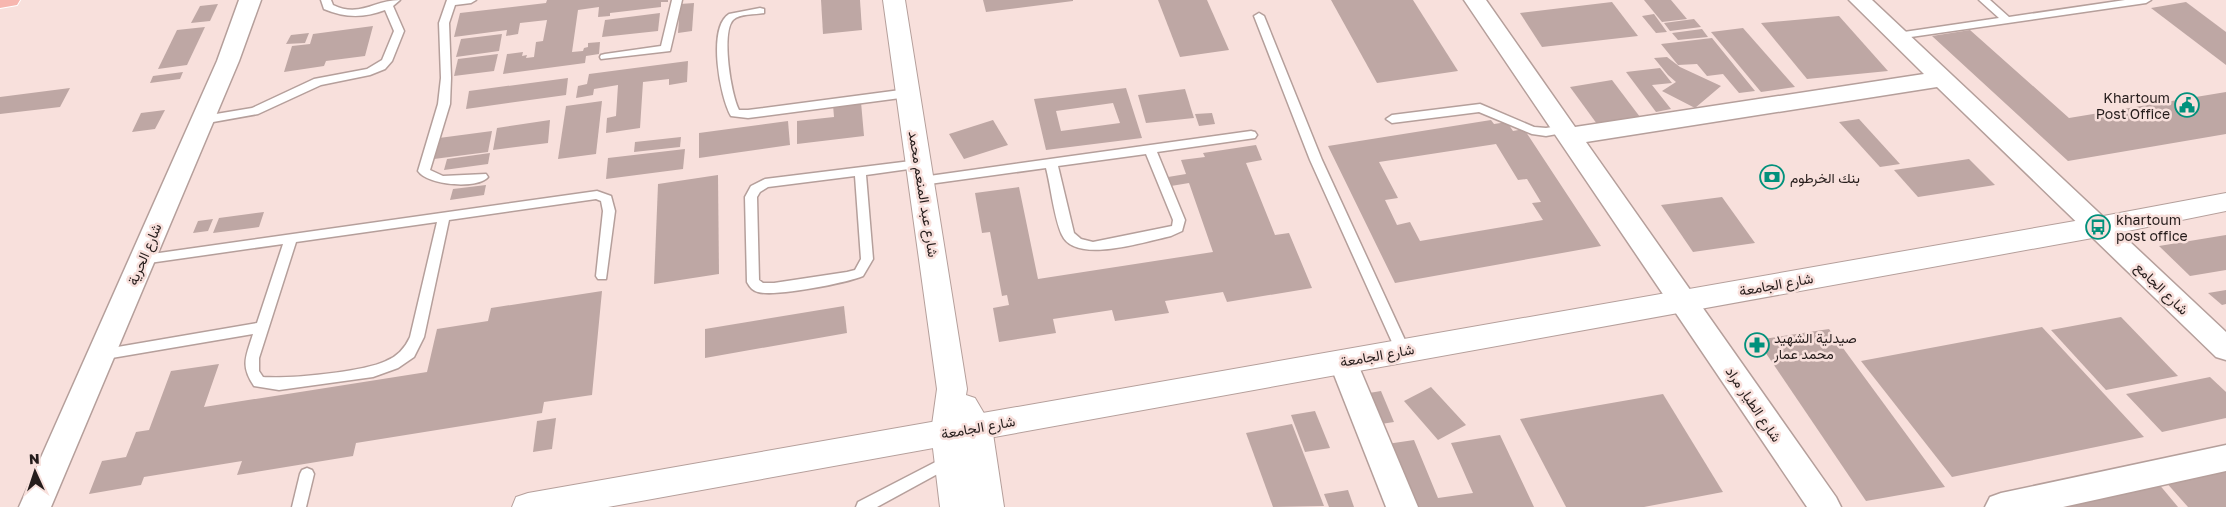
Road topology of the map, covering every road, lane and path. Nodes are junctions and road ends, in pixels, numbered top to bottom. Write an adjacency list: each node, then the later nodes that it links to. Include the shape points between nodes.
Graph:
1 (9, 0): 11 (main road)
2 (250, 0): 23 (street, شارع الحرية)
3 (326, 0): 13 (lane, via 328,7 337,12 353,14 370,12)
4 (470, 0): 12 (lane)
5 (677, 0): 19 (lane, via 666,49)
6 (894, 0): 21 (main road, شارع عبد المنعم محمد)
7 (1475, 0): 24 (street, شارع الطيار مراد)
8 (1860, 0): 18 (street, شارع الجامع)
9 (1984, 0): 17 (lane)
10 (2146, 0): 14 (lane)
11 (0, 1)
12 (452, 1): 30 (lane, via 444,23 444,104 424,170 429,177 440,179)
13 (391, 3): 23 (lane, via 399,31 387,61 381,67 318,82 254,111)
14 (2107, 3): 17 (lane)
15 (760, 11): 21 (lane, via 737,15 724,27 725,73 730,106 735,113)
16 (1259, 16): 40 (lane, via 1316,160)
17 (2007, 20): 18 (lane)
18 (1897, 36): 20 (street, شارع الجامع)
19 (605, 57)
20 (1941, 78): 24 (street); 33 (street, شارع الجامع)
21 (908, 93): 29 (main road, شارع عبد المنعم محمد)
22 (1392, 119): 24 (lane, via 1480,108 1532,130)
23 (202, 120): 35 (street, شارع الحرية)
24 (1567, 133): 37 (street, شارع الطيار مراد)
25 (1251, 135): 26 (lane)
26 (1150, 148): 27 (lane); 27 (lane, via 1179,220 1178,228 1093,247 1077,243 1068,235)
27 (1050, 163): 29 (lane)
28 (860, 171): 28 (lane, via 765,183 755,189 751,197 753,282 760,288 774,288 858,273 867,259); 29 (lane)
29 (920, 172): 43 (main road, شارع عبد المنعم محمد)
30 (482, 177)
31 (2226, 202): 33 (main road, شارع الجامعة)
32 (444, 216): 34 (lane); 36 (lane, via 597,195 607,199 609,211); 38 (lane, via 417,337 409,353 393,364 374,372 279,384 259,382 252,372 252,358)
33 (2098, 227): 37 (main road, شارع الجامعة); 39 (street, شارع الجامع)
34 (291, 237): 35 (lane); 38 (lane)
35 (142, 259): 41 (street, شارع الحرية)
36 (602, 276)
37 (1683, 300): 40 (main road, شارع الجامعة); 53 (street, شارع الطيار مراد)
38 (260, 328): 41 (lane)
39 (2226, 349)
40 (1403, 351): 42 (main road, شارع الجامعة)
41 (99, 356): 46 (street, شارع الحرية)
42 (1343, 362): 43 (main road, شارع الجامعة); 52 (street)
43 (957, 440): 48 (main road, شارع الجامعة); 49 (lane); 50 (main road, شارع عبد المنعم محمد); 51 (main road, شارع عبد المنعم محمد)
44 (2226, 458): 54 (street)
45 (307, 474): 47 (lane)
46 (35, 507)
47 (298, 507)
48 (528, 507)
49 (863, 507)
50 (956, 507)
51 (988, 507)
52 (1402, 507)
53 (1825, 507)
54 (2001, 507)

